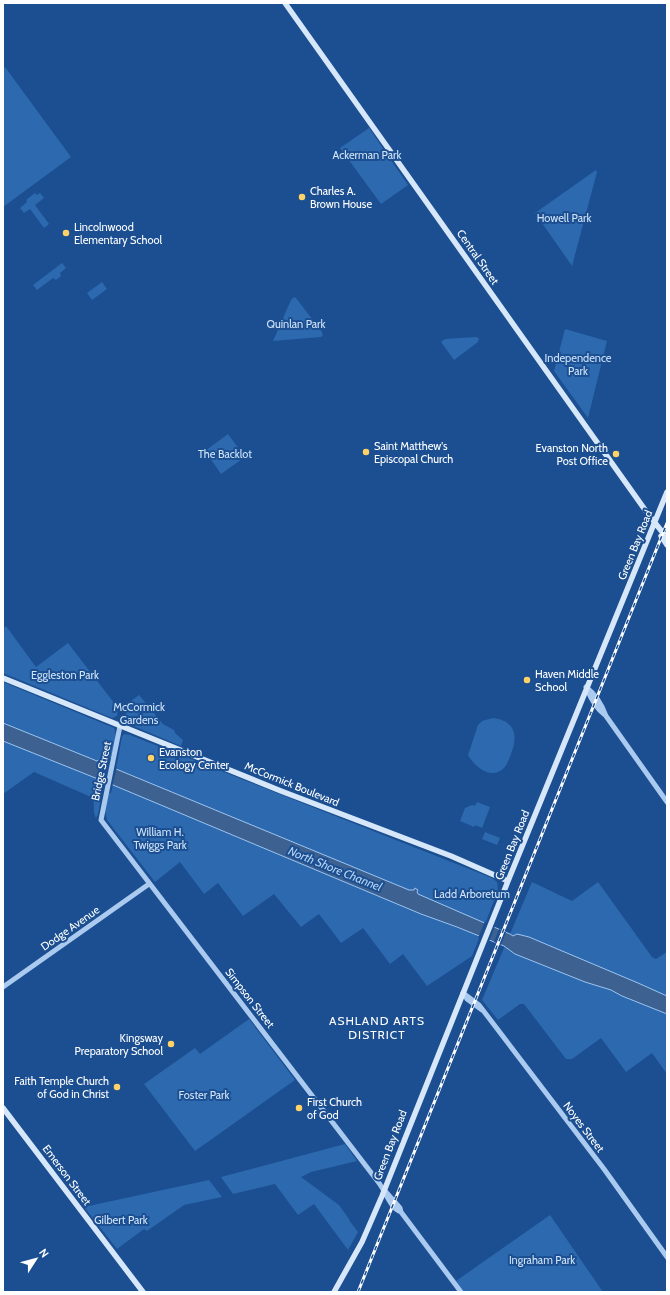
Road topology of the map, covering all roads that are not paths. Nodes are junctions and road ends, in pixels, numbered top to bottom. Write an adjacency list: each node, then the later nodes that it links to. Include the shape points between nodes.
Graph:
1 (285, 3): 3 (main road, Central Street)
2 (667, 492): 3 (main road, Green Bay Road)
3 (655, 523): 4 (main road, Central Street); 5 (main road, Central Street); 7 (main road, Green Bay Road)
4 (667, 538)
5 (667, 545)
6 (3, 678): 8 (main road, McCormick Boulevard)
7 (586, 687): 9 (street, via 604,709 606,716); 11 (main road, Green Bay Road)
8 (120, 726): 10 (street, Bridge Street); 11 (main road, McCormick Boulevard, via 451,856)
9 (667, 802)
10 (101, 820): 12 (street, Simpson Street)
11 (508, 881): 14 (main road, Green Bay Road)
12 (149, 884): 13 (street, Dodge Avenue); 16 (street, Simpson Street)
13 (3, 987)
14 (463, 993): 16 (main road, Green Bay Road); 17 (street, Noyes Street, via 482,1010 604,1169)
15 (3, 1108): 19 (main road, Emerson Street)
16 (384, 1190): 18 (street, Simpson Street, via 389,1193); 20 (main road, Green Bay Road, via 362,1242)
17 (667, 1257)
18 (460, 1290)
19 (143, 1292)
20 (334, 1292)

